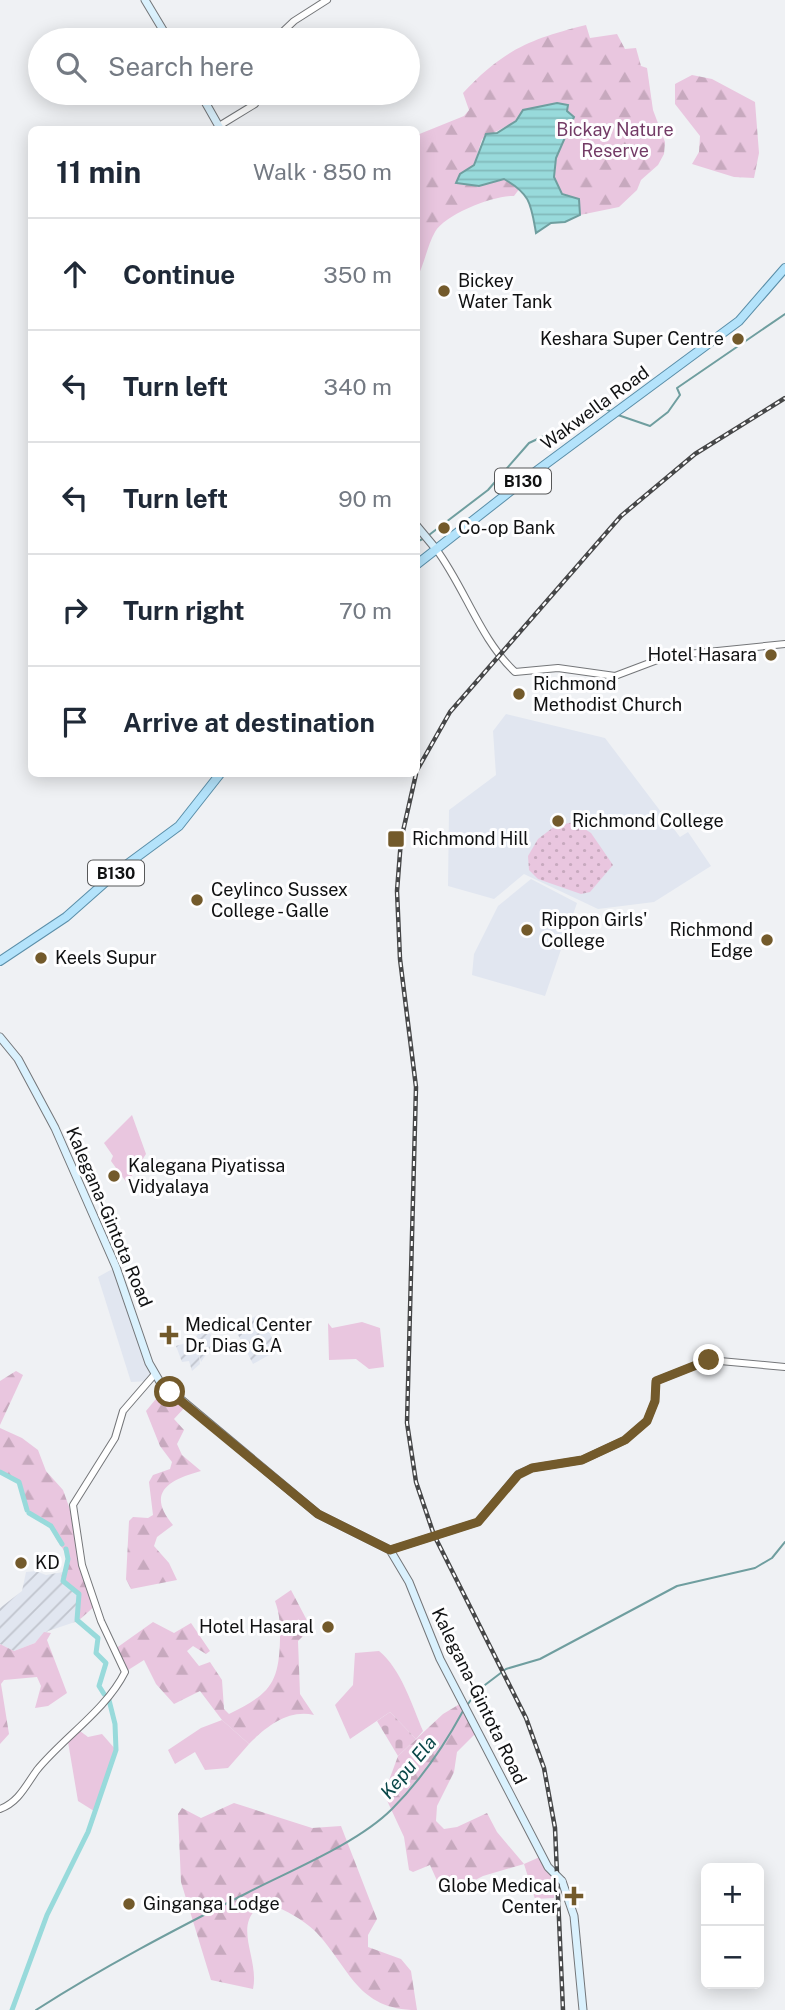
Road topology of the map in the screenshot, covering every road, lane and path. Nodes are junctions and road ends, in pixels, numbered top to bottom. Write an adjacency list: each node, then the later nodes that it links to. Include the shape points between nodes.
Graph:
1 (145, 0): 3 (main road)
2 (327, 0): 4 (street)
3 (162, 28)
4 (287, 28)
5 (208, 105): 7 (main road)
6 (254, 105): 8 (street)
7 (219, 126)
8 (223, 126)
9 (785, 268): 11 (main road, Wakwella Road / B130, via 739,321)
10 (420, 530): 11 (main road)
11 (436, 550): 12 (main road, Wakwella Road / B130); 13 (street, via 461,584 496,652 515,672 558,668 615,676 668,656)
12 (420, 562)
13 (785, 644)
14 (218, 777): 15 (main road, B130, via 179,826 66,917)
15 (0, 961)
16 (0, 1037): 18 (main road, Kalegana-Gintota Road, via 18,1059 55,1128 117,1267)
17 (785, 1367): 19 (street, via 709,1360 656,1381 647,1421 625,1440 582,1460 532,1468 518,1475 478,1522)
18 (155, 1374): 19 (main road, Kalegana-Gintota Road, via 186,1406 318,1514); 20 (street, via 123,1411 115,1438 73,1505 82,1565 125,1672 13,1803)
19 (390, 1550): 21 (main road, Kalegana-Gintota Road, via 409,1582 440,1659 548,1867 559,1878 573,1916)
20 (0, 1809)
21 (583, 2010)

